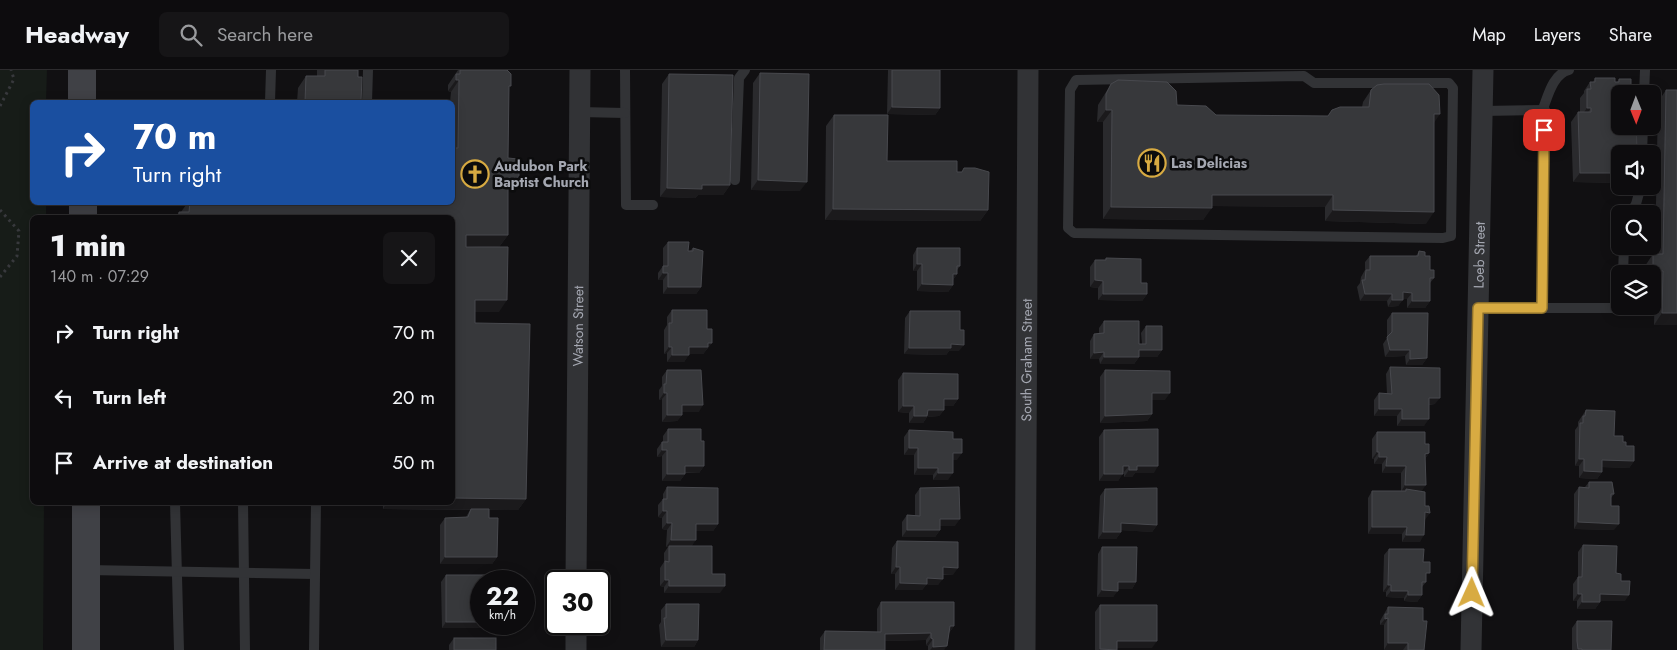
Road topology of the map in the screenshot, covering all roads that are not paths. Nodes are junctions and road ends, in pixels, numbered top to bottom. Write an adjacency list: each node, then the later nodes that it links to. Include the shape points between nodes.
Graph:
1 (82, 70): 13 (main road)
2 (271, 70): 14 (lane)
3 (368, 70): 15 (lane)
4 (580, 70): 18 (street, Watson Street)
5 (625, 70): 19 (lane)
6 (745, 70): 20 (lane, via 739,78)
7 (1028, 70): 40 (street, South Graham Street)
8 (1483, 70): 17 (street, Loeb Street)
9 (1569, 70): 16 (lane, via 1562,72 1550,88)
10 (1645, 70): 12 (lane)
11 (1303, 73): 11 (lane, via 1314,83 1448,83 1453,88 1451,236 1074,233 1068,228 1070,90 1076,80)
12 (1644, 85)
13 (82, 100)
14 (270, 100)
15 (368, 100)
16 (1544, 110): 17 (lane); 24 (lane)
17 (1482, 111): 23 (street, Loeb Street)
18 (580, 112): 19 (lane); 30 (street, Watson Street)
19 (625, 113): 21 (lane, via 626,205)
20 (736, 180)
21 (653, 205)
22 (1611, 306): 24 (lane)
23 (1478, 308): 24 (lane); 41 (street, Loeb Street)
24 (1542, 308)
25 (86, 505): 29 (main road)
26 (175, 505): 31 (lane)
27 (243, 505): 32 (lane)
28 (316, 505): 33 (lane)
29 (86, 570): 31 (lane); 35 (main road)
30 (576, 570)
31 (177, 572): 32 (lane); 36 (lane)
32 (244, 573): 33 (lane); 37 (lane)
33 (315, 574): 38 (lane)
34 (576, 635): 39 (street)
35 (86, 650)
36 (179, 650)
37 (245, 650)
38 (314, 650)
39 (576, 650)
40 (1024, 650)
41 (1471, 650)

